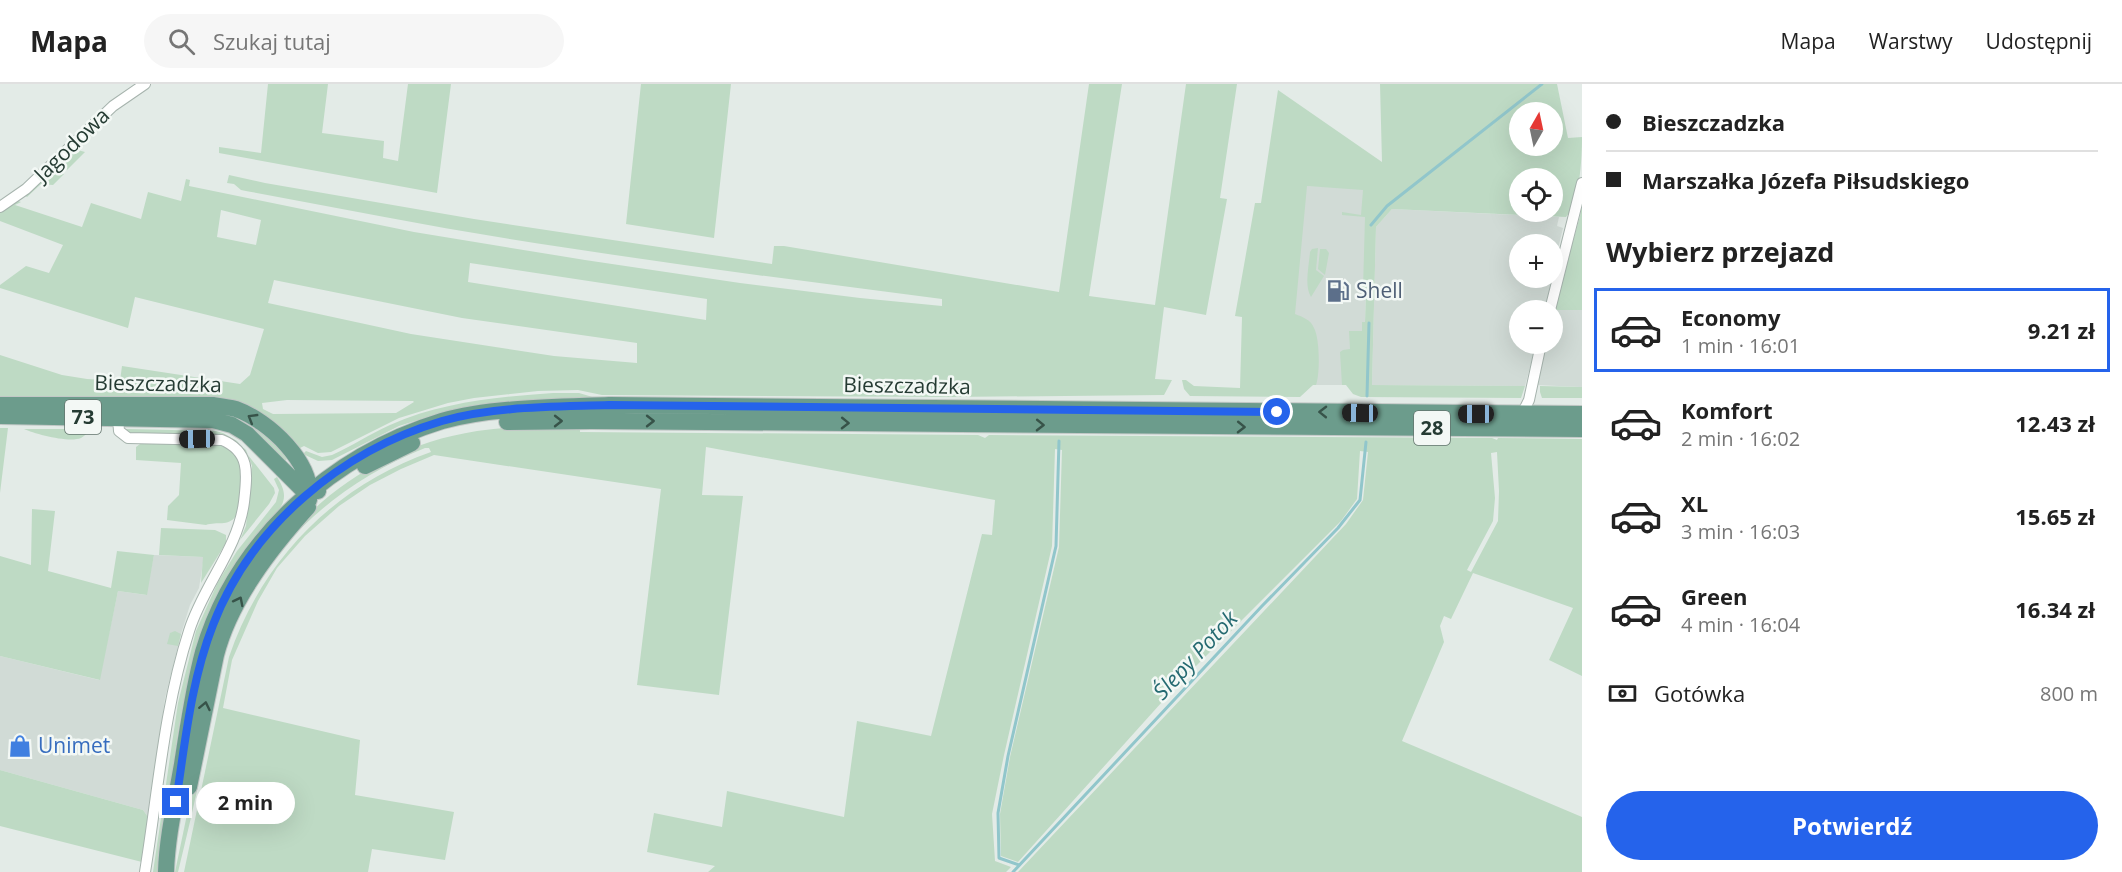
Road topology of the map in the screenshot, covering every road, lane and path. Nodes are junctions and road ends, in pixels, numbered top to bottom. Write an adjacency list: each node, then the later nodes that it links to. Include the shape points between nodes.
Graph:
1 (145, 84): 3 (street, Jagodowa, via 113,106 26,189)
2 (1582, 183): 4 (street)
3 (0, 207)
4 (1553, 300)
5 (1539, 354): 7 (street)
6 (0, 405): 14 (main road, Bieszczadzka / 73, one-way to 6, via 262,424 245,413 224,407)
7 (1528, 409): 8 (main road, Bieszczadzka / 28); 11 (street, Bieszczadzka, via 1518,420); 12 (street, Bieszczadzka, via 1536,422); 15 (main road, Bieszczadzka / 28, one-way to 15, via 609,405 505,411 444,421)
8 (1582, 414)
9 (0, 416): 10 (main road, Bieszczadzka / 73)
10 (118, 418): 16 (main road, Bieszczadzka / 73, via 203,418 224,422 254,440); 19 (street, via 119,431 126,438 230,443 240,452 246,468 238,530 201,600 181,656)
11 (1496, 428): 12 (main road, Bieszczadzka / 28); 17 (main road, Bieszczadzka / 28, one-way to 11, via 405,446 438,433 476,424 520,421)
12 (1557, 429): 13 (main road, Bieszczadzka / 28)
13 (1582, 429)
14 (296, 456): 15 (main road, via 317,467); 17 (main road, Bieszczadzka / 73)
15 (358, 457): 17 (main road, Bieszczadzka / 28)
16 (282, 469): 17 (main road, Bieszczadzka / 73); 18 (main road, via 288,490)
17 (315, 496): 18 (main road, 28); 20 (main road, 28, one-way to 17, via 220,640 268,553)
18 (282, 517): 20 (main road, 28, via 225,596 203,653)
19 (145, 872)
20 (167, 872)

